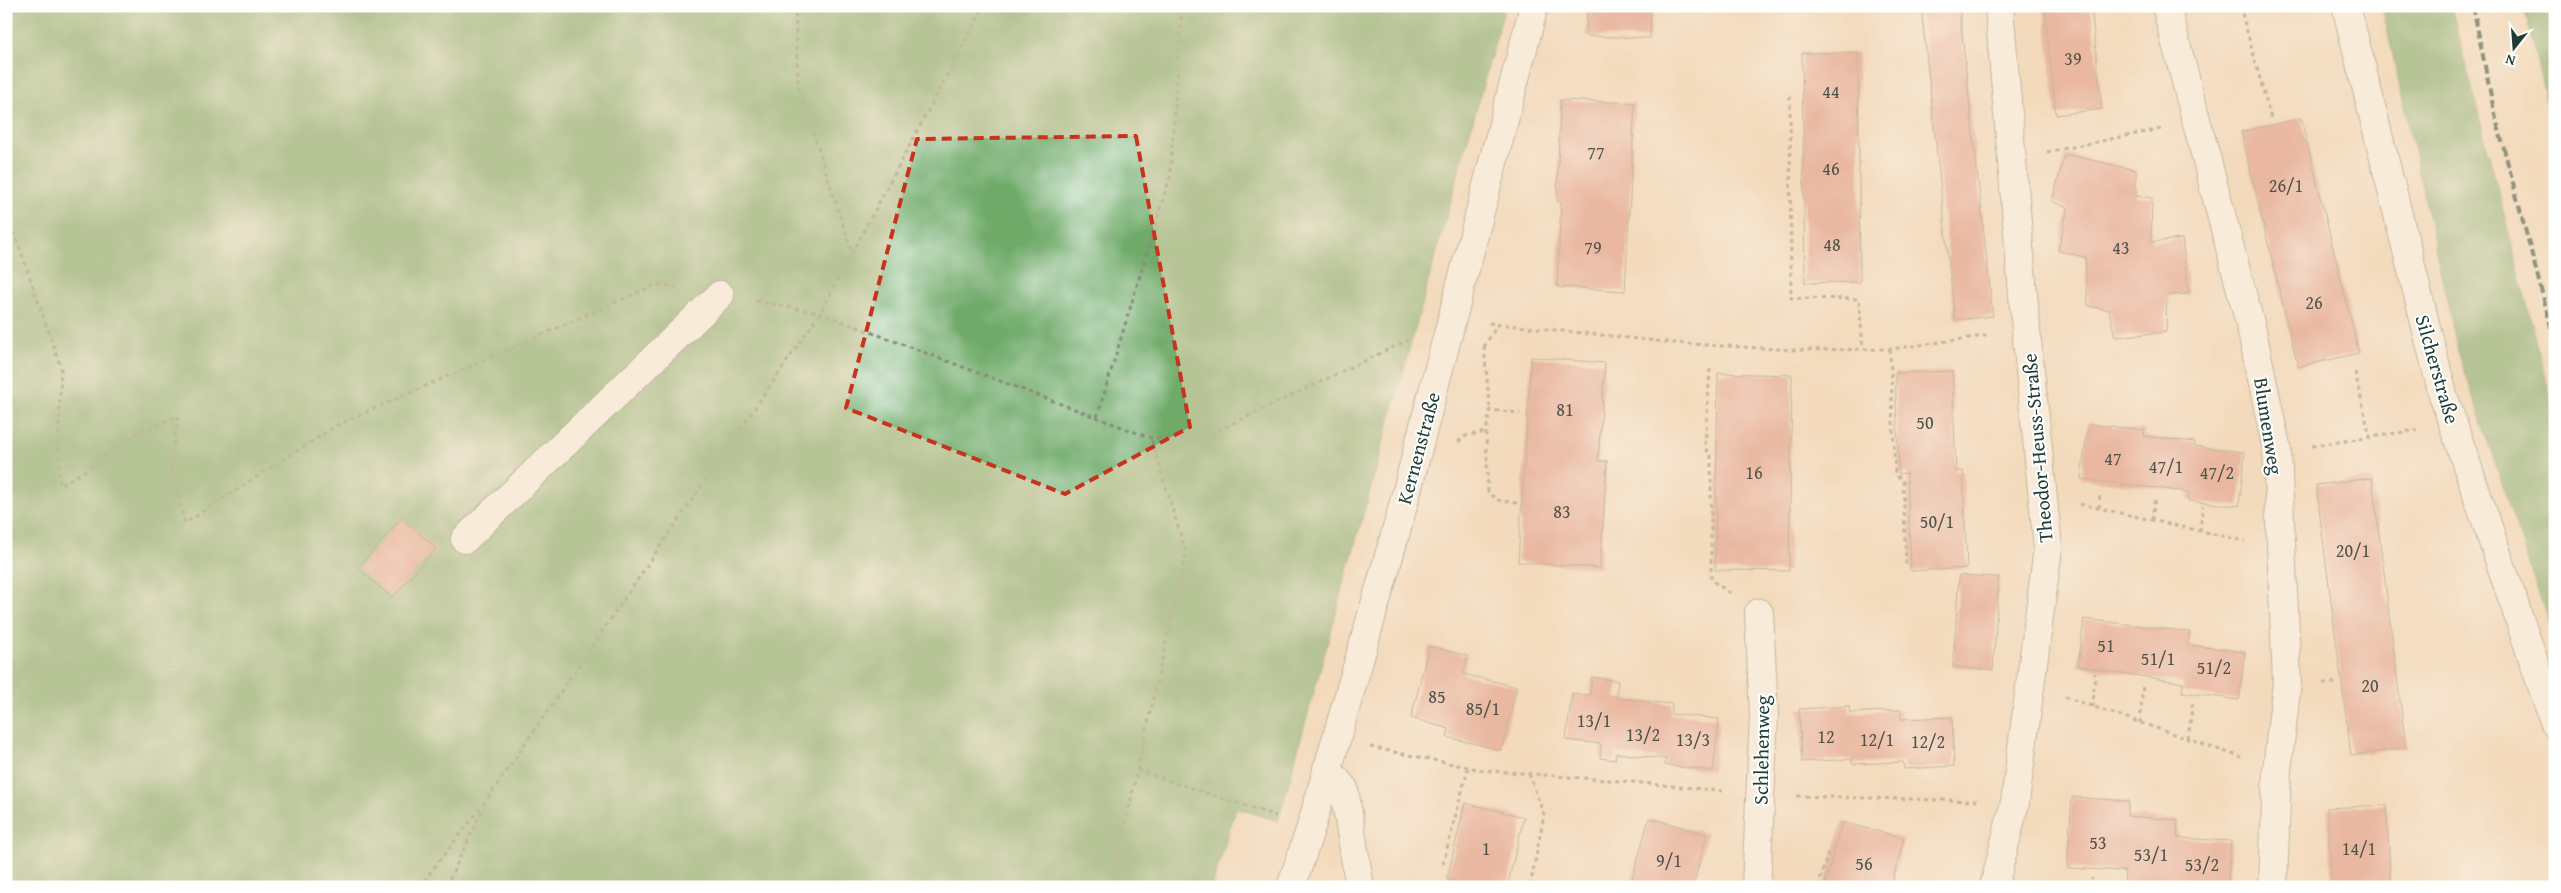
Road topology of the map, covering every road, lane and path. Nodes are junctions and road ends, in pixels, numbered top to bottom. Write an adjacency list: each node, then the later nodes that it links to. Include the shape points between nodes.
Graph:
1 (795, 6): 14 (path, via 798,85)
2 (984, 6): 14 (path)
3 (1182, 6): 27 (path, via 1170,177)
4 (1534, 6): 17 (street, Kernenstraße)
5 (2000, 6): 12 (street, Theodor-Heuss-Straße)
6 (2166, 6): 11 (street, Blumenweg)
7 (2240, 6): 10 (path)
8 (2346, 6): 24 (street, Silcherstraße)
9 (1790, 96): 21 (path, via 1791,298 1859,299)
10 (2270, 119)
11 (2197, 122): 12 (path); 30 (street, Blumenweg, via 2252,331)
12 (2012, 159): 18 (street, Theodor-Heuss-Straße)
13 (6, 227): 15 (path, via 16,237 61,368 60,485 137,433 178,416 171,465 186,523 337,425 657,284)
14 (852, 253): 16 (path)
15 (720, 295): 16 (path); 39 (street)
16 (820, 313): 27 (path); 58 (path)
17 (1452, 319): 21 (path, via 1675,343 1794,350); 29 (path, via 1198,440); 51 (street, Kernenstraße)
18 (2026, 330): 20 (path); 32 (street, Theodor-Heuss-Straße)
19 (1484, 347): 25 (path)
20 (1890, 349): 21 (path); 41 (path, via 1894,475 1903,480)
21 (1863, 350)
22 (1710, 369): 42 (path, via 1705,446 1711,456 1710,580)
23 (2355, 372): 28 (path)
24 (2443, 394): 28 (path, via 2421,401 2426,429); 49 (street, Silcherstraße)
25 (1490, 410): 26 (path); 34 (path, via 1486,432 1488,492 1497,500)
26 (1520, 413)
27 (1096, 417): 29 (path)
28 (2370, 437): 30 (path)
29 (1152, 438): 54 (path, via 1186,553)
30 (2277, 451): 40 (street, Blumenweg)
31 (2100, 493): 36 (path)
32 (2043, 495): 36 (path); 44 (street, Theodor-Heuss-Straße, via 2048,548)
33 (2155, 497): 37 (path)
34 (1517, 503)
35 (2203, 506): 38 (path)
36 (2099, 508): 37 (path)
37 (2152, 520): 38 (path)
38 (2200, 531): 40 (path)
39 (465, 540)
40 (2280, 549): 55 (street, Blumenweg, via 2287,682)
41 (1906, 568)
42 (1759, 614): 57 (street, Schlehenweg, via 1764,715)
43 (2094, 674): 47 (path)
44 (2030, 685): 47 (path); 59 (street, Theodor-Heuss-Straße)
45 (2143, 685): 48 (path)
46 (2193, 701): 50 (path)
47 (2093, 707): 48 (path)
48 (2140, 723): 50 (path)
49 (2555, 724)
50 (2188, 739): 55 (path)
51 (1336, 740): 52 (path); 53 (street, Kernenstraße)
52 (1468, 768): 56 (path); 62 (path)
53 (1327, 769): 60 (street, Kernenstraße); 68 (street, via 1344,788)
54 (1137, 770): 60 (path); 66 (path)
55 (2277, 770): 74 (street, Blumenweg)
56 (1529, 774): 57 (path); 69 (path, via 1544,815)
57 (1761, 795): 59 (path); 70 (street, Schlehenweg)
58 (486, 802): 64 (path); 65 (path)
59 (2015, 802): 72 (street, Theodor-Heuss-Straße)
60 (1311, 827): 67 (street, Kernenstraße)
61 (1829, 848): 71 (path)
62 (1443, 864)
63 (2092, 878): 73 (path)
64 (419, 887)
65 (446, 887)
66 (1111, 887)
67 (1291, 887)
68 (1360, 887)
69 (1530, 887)
70 (1756, 887)
71 (1818, 887)
72 (1994, 887)
73 (2090, 887)
74 (2273, 887)

